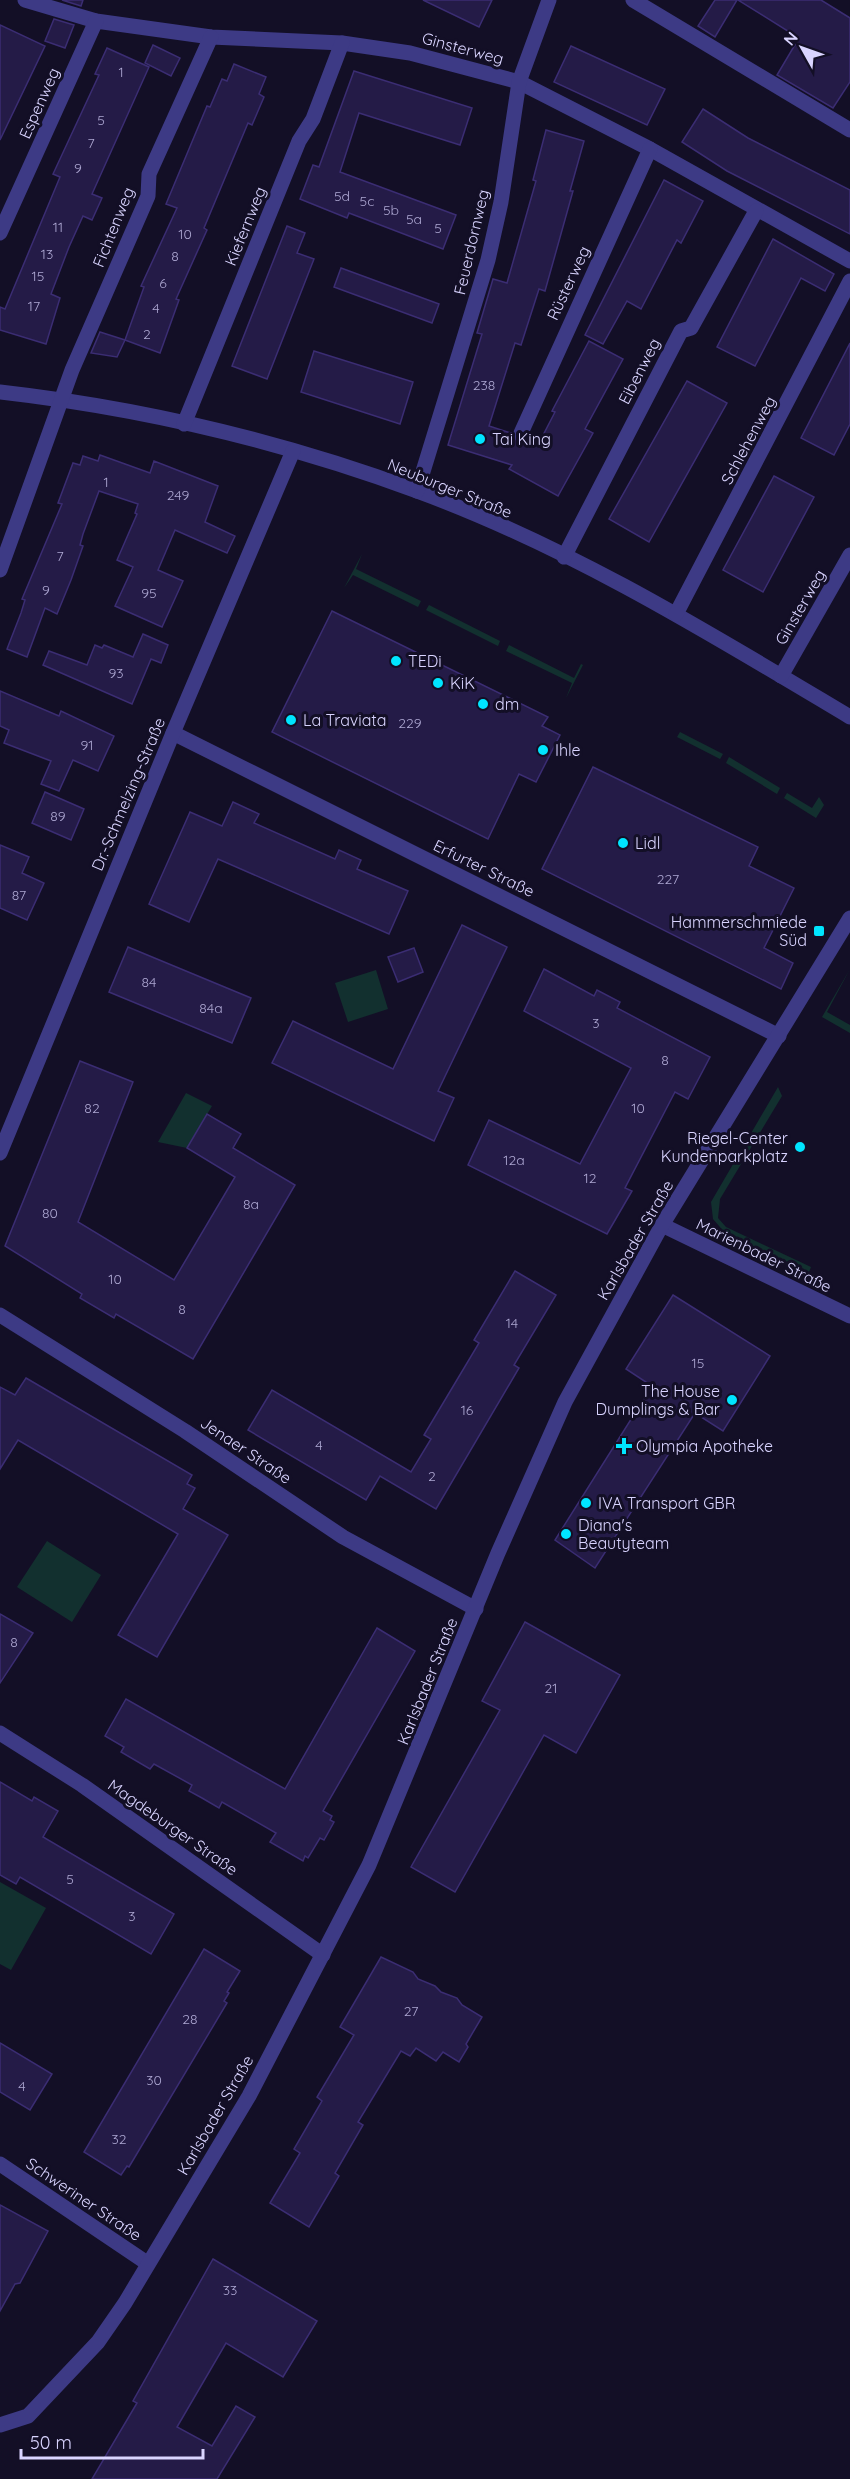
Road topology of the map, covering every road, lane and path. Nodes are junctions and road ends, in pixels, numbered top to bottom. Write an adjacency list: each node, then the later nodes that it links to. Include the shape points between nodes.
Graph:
1 (25, 0): 4 (street, Ginsterweg)
2 (549, 0): 7 (street, Feuerdornweg)
3 (633, 0): 8 (street)
4 (96, 21): 5 (street, Ginsterweg); 11 (street, Espenweg)
5 (211, 37): 6 (street, Ginsterweg); 15 (street, Fichtenweg, via 149,174 148,196)
6 (342, 43): 7 (street, Ginsterweg, via 410,53); 16 (street, Kiefernweg)
7 (519, 81): 9 (street, Ginsterweg); 19 (street, Feuerdornweg, via 488,260)
8 (850, 130)
9 (650, 149): 10 (street, Ginsterweg); 17 (street, Rüsterweg)
10 (756, 211): 12 (street, Ginsterweg); 21 (street, Eibenweg, via 691,328 681,331)
11 (0, 233)
12 (850, 261)
13 (850, 281): 23 (street, Schlehenweg)
14 (0, 392): 15 (street, Neuburger Straße)
15 (63, 399): 16 (street, Neuburger Straße); 22 (street, Fichtenweg)
16 (184, 424): 18 (street, Neuburger Straße)
17 (521, 433)
18 (293, 452): 19 (street, Neuburger Straße); 26 (street, Dr.-Schmelzing-Straße)
19 (417, 491): 21 (street, Neuburger Straße)
20 (850, 555): 24 (street, Ginsterweg)
21 (564, 556): 23 (street, Neuburger Straße)
22 (0, 570)
23 (676, 614): 24 (street, Neuburger Straße)
24 (781, 676): 25 (street, Neuburger Straße)
25 (850, 717)
26 (172, 733): 28 (street, Erfurter Straße); 29 (street, Dr.-Schmelzing-Straße)
27 (850, 918): 28 (street, Karlsbader Straße)
28 (779, 1036): 30 (street, Karlsbader Straße)
29 (0, 1153)
30 (662, 1225): 32 (street, Marienbader Straße); 33 (street, Karlsbader Straße, via 565,1402)
31 (0, 1315): 33 (street, Jenaer Straße, via 156,1412 343,1537)
32 (850, 1316)
33 (476, 1609): 35 (street, Karlsbader Straße, via 369,1865)
34 (0, 1733): 35 (street, Magdeburger Straße, via 82,1785)
35 (323, 1954): 37 (street, Karlsbader Straße, via 249,2096)
36 (0, 2164): 37 (street, Schweriner Straße)
37 (147, 2263): 38 (street, Karlsbader Straße, via 98,2342 64,2380 28,2416)
38 (0, 2425)

